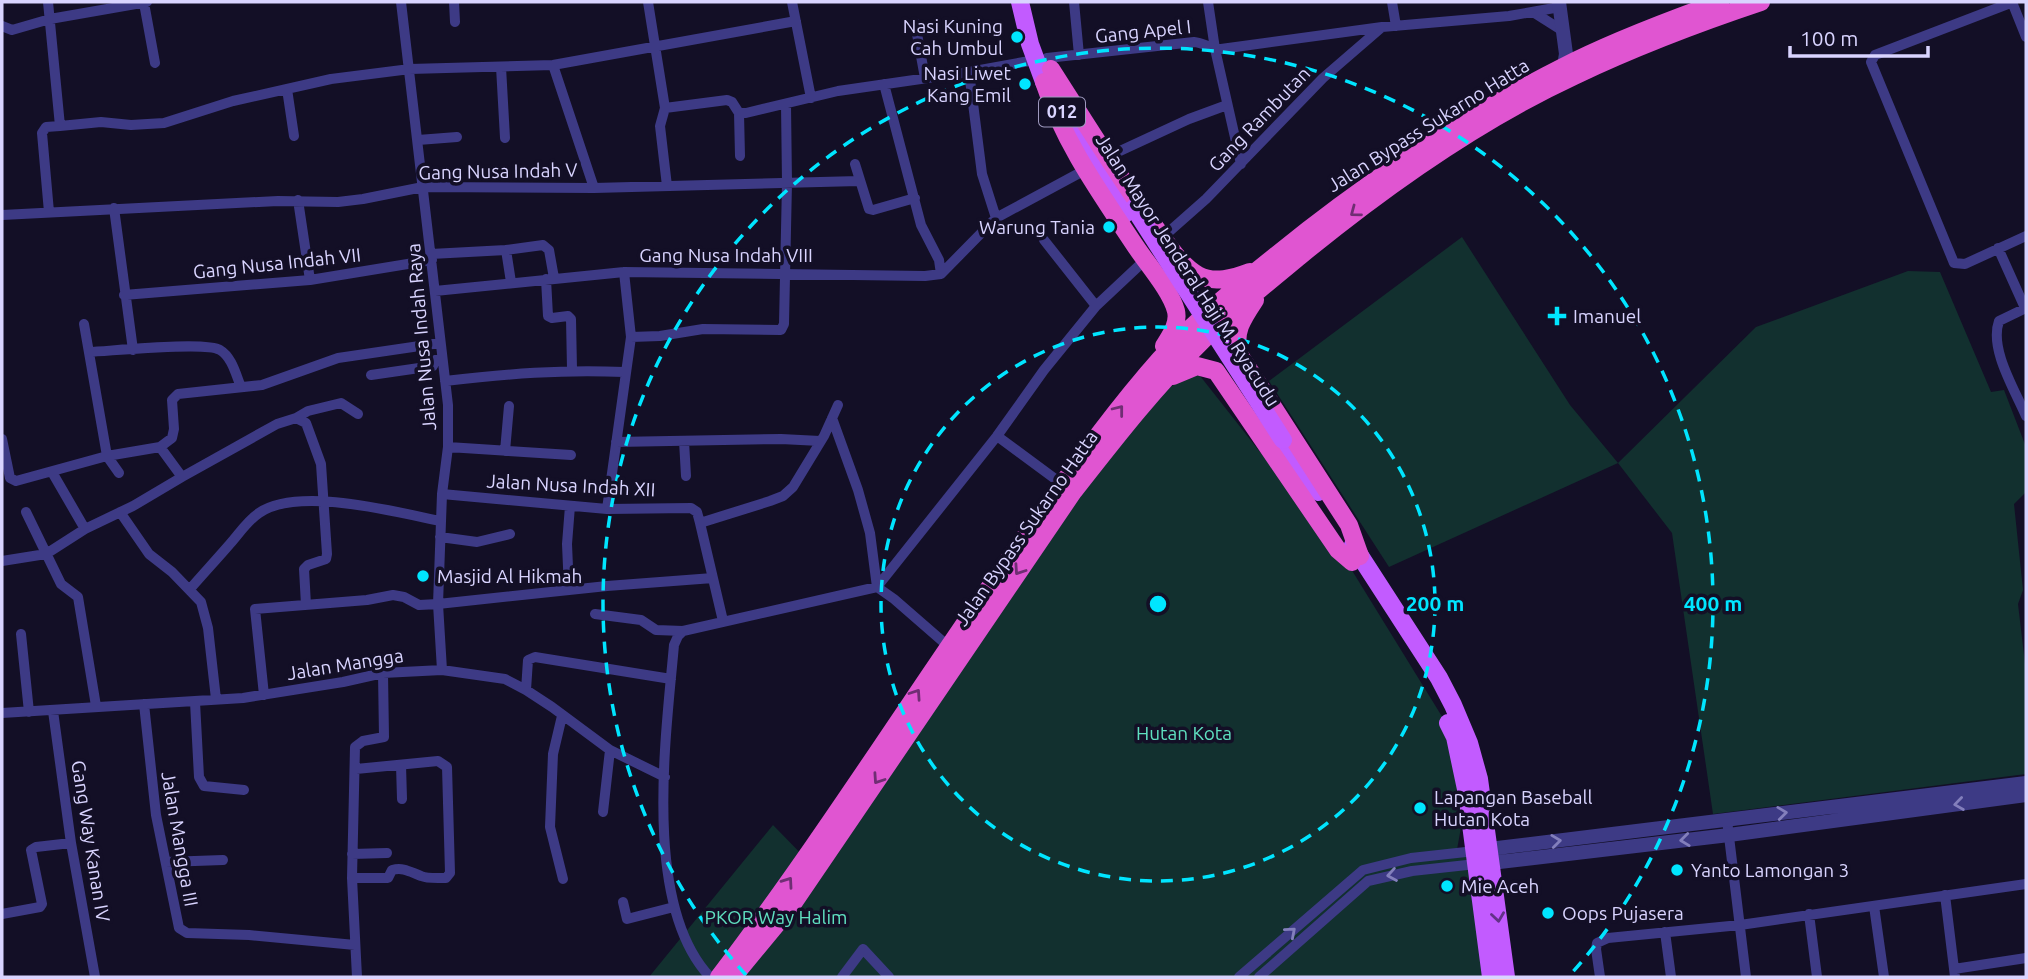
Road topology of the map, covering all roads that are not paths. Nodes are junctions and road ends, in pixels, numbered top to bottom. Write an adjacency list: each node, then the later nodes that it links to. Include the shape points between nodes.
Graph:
1 (48, 2): 17 (street)
2 (146, 2): 17 (street); 29 (street)
3 (401, 2): 34 (street, Jalan Nusa Indah Raya)
4 (454, 2): 19 (street)
5 (648, 2): 26 (street)
6 (792, 2): 18 (street)
7 (1020, 2): 33 (main road, Jalan Mayor Jenderal Haji M. Ryacudu / 012)
8 (1032, 2): 33 (main road, Jalan Mayor Jenderal Haji M. Ryacudu / 012)
9 (1074, 2): 28 (street)
10 (1208, 2): 27 (street)
11 (1392, 2): 22 (street)
12 (1720, 2): 31 (highway, Jalan Bypass Sukarno Hatta)
13 (1761, 2): 80 (highway, Jalan Bypass Sukarno Hatta, one-way to 80, via 1572,76 1510,110 1400,178)
14 (2013, 2): 25 (street); 68 (street, via 1875,55 1871,62 1954,264 1965,264)
15 (1560, 5): 16 (street, Gang Apel I); 24 (street)
16 (1533, 12): 22 (street, Gang Apel I); 24 (street)
17 (50, 19): 21 (street, via 12,30); 44 (street)
18 (796, 21): 26 (street); 39 (street)
19 (455, 22)
20 (915, 23): 36 (street)
21 (2, 26)
22 (1396, 26): 23 (street, Gang Apel I)
23 (1382, 27): 27 (street, Gang Apel I); 52 (street, Gang Rambutan, via 1323,78)
24 (1563, 31): 31 (street)
25 (2026, 37)
26 (656, 46): 30 (street); 42 (street)
27 (1214, 49): 28 (street, Gang Apel I, via 1194,43); 41 (street)
28 (1079, 55): 33 (street, Gang Apel I)
29 (155, 63)
30 (552, 65): 32 (street); 58 (street)
31 (1564, 66): 73 (highway, Jalan Bypass Sukarno Hatta, via 1400,163)
32 (501, 67): 34 (street); 47 (street)
33 (1045, 67): 35 (street, Gang Apel I); 50 (highway); 53 (highway, via 1052,107); 136 (main road, Jalan Mayor Jenderal Haji M. Ryacudu / 012, bridge, via 1130,211)
34 (410, 69): 38 (street); 48 (street, Jalan Nusa Indah Raya)
35 (969, 72): 36 (street, Gang Apel I); 64 (street, via 982,174)
36 (925, 78): 37 (street, Gang Apel I)
37 (884, 84): 39 (street, Gang Apel I); 59 (street)
38 (287, 89): 44 (street, via 164,123); 45 (street)
39 (811, 98): 40 (street, Gang Apel I)
40 (786, 105): 43 (street, Gang Apel I); 55 (street)
41 (1227, 105): 50 (street); 52 (street)
42 (665, 108): 43 (street, via 727,100); 56 (street, via 660,126)
43 (739, 113): 49 (street)
44 (60, 126): 62 (street, via 43,130)
45 (294, 136)
46 (457, 137): 48 (street)
47 (505, 138)
48 (418, 141): 57 (street, Jalan Nusa Indah Raya)
49 (740, 156)
50 (1107, 157): 66 (highway)
51 (855, 164): 54 (street)
52 (1241, 164): 66 (street, Gang Rambutan)
53 (1085, 170): 64 (street); 72 (highway)
54 (859, 181): 55 (street, Gang Nusa Indah V); 59 (street, via 871,210)
55 (787, 183): 56 (street, Gang Nusa Indah V); 75 (street)
56 (667, 186): 58 (street, Gang Nusa Indah V)
57 (423, 187): 58 (street, Gang Nusa Indah V); 60 (street, Gang Nusa Indah V, via 356,200); 71 (street, Jalan Nusa Indah Raya)
58 (594, 188)
59 (915, 198): 76 (street)
60 (298, 200): 61 (street, Gang Nusa Indah V); 78 (street)
61 (114, 208): 62 (street, Gang Nusa Indah V); 82 (street)
62 (48, 212): 63 (street, Gang Nusa Indah V)
63 (2, 215)
64 (996, 218): 76 (street)
65 (2026, 236): 68 (street)
66 (1163, 237): 70 (highway)
67 (1044, 240): 84 (street)
68 (1998, 248): 85 (street)
69 (506, 250): 71 (street); 77 (street, via 543,245 549,250); 79 (street)
70 (1176, 254): 73 (highway, via 1192,271 1209,279 1231,278); 83 (highway, via 1196,292 1195,301 1188,306)
71 (432, 257): 78 (street, Gang Nusa Indah VII); 81 (street, Jalan Nusa Indah Raya)
72 (1145, 260): 83 (highway); 84 (street)
73 (1264, 265): 96 (highway, Jalan Bypass Sukarno Hatta)
74 (624, 272): 75 (street, Gang Nusa Indah VIII); 77 (street, Gang Nusa Indah VIII); 87 (street)
75 (784, 272): 76 (street, Gang Nusa Indah VIII); 87 (street, via 781,330 696,329)
76 (941, 274)
77 (550, 279): 79 (street, Gang Nusa Indah VIII); 93 (street, via 548,316 571,319)
78 (310, 280): 82 (street, Gang Nusa Indah VII)
79 (512, 282): 81 (street, Gang Nusa Indah VIII)
80 (1264, 286): 91 (highway, via 1238,328); 98 (highway, Jalan Bypass Sukarno Hatta)
81 (435, 291): 88 (street, Jalan Nusa Indah Raya)
82 (124, 296): 89 (street)
83 (1172, 301): 96 (highway, via 1176,322)
84 (1096, 306): 107 (street)
85 (2026, 308): 104 (street, via 1999,321 1995,332)
86 (84, 324): 90 (street)
87 (631, 337): 94 (street)
88 (440, 343): 92 (street, Jalan Nusa Indah Raya); 100 (street, via 338,358 262,385)
89 (133, 350): 90 (street); 100 (street, via 218,348 228,356)
90 (89, 352): 118 (street)
91 (1239, 354): 95 (highway, via 1224,345 1213,347 1209,356); 136 (highway, via 1349,525)
92 (442, 358): 97 (street, via 433,366); 99 (street, Jalan Nusa Indah Raya)
93 (572, 369): 94 (street); 99 (street)
94 (624, 372): 112 (street)
95 (1216, 372): 98 (highway, via 1197,366); 136 (highway, via 1338,550)
96 (1148, 373): 123 (highway, Jalan Bypass Sukarno Hatta, one-way to 96)
97 (371, 375)
98 (1165, 380): 144 (highway, Jalan Bypass Sukarno Hatta, one-way to 144)
99 (445, 381): 114 (street, Jalan Nusa Indah Raya)
100 (241, 387): 113 (street, via 178,394 173,398 172,438)
101 (838, 405): 106 (street)
102 (509, 406): 116 (street)
103 (358, 414): 105 (street, via 341,404)
104 (2026, 416)
105 (296, 418): 122 (street); 125 (street, via 306,422 321,464)
106 (832, 418): 111 (street); 139 (street, via 870,533)
107 (1008, 421): 108 (street); 115 (street)
108 (997, 436): 115 (street); 139 (street)
109 (2, 439): 119 (street, via 11,480)
110 (684, 441): 111 (street); 112 (street); 121 (street)
111 (820, 441): 130 (street, via 783,496)
112 (616, 442): 127 (street)
113 (160, 447): 118 (street); 122 (street)
114 (448, 447): 116 (street); 124 (street, Jalan Nusa Indah Raya)
115 (1015, 448): 123 (street)
116 (505, 451): 117 (street)
117 (571, 455)
118 (107, 456): 119 (street); 120 (street)
119 (52, 472): 132 (street)
120 (119, 473)
121 (686, 476)
122 (182, 477): 129 (street)
123 (1062, 484): 144 (highway, Jalan Bypass Sukarno Hatta)
124 (442, 494): 126 (street, Jalan Nusa Indah XII); 131 (street, Jalan Nusa Indah Raya)
125 (324, 501): 131 (street); 140 (street, via 285,504 257,514); 143 (street, via 327,554 326,559 304,569)
126 (570, 506): 127 (street, Jalan Nusa Indah XII); 141 (street)
127 (607, 509): 130 (street, Jalan Nusa Indah XII, via 691,508)
128 (26, 512): 135 (street)
129 (120, 512): 132 (street); 140 (street, via 149,554)
130 (698, 518): 138 (street)
131 (440, 521): 134 (street, Jalan Nusa Indah Raya)
132 (85, 529): 135 (street)
133 (510, 534): 134 (street, via 477,542)
134 (440, 537): 142 (street, Jalan Nusa Indah Raya)
135 (46, 554): 137 (street); 158 (street, via 61,584 78,597)
136 (1356, 559): 177 (main road, Jalan Mayor Jenderal Haji M. Ryacudu, via 1455,737)
137 (2, 561)
138 (713, 579): 141 (street); 146 (street)
139 (877, 587): 146 (street); 149 (street)
140 (190, 589): 155 (street, via 205,614)
141 (569, 590): 142 (street)
142 (438, 604): 143 (street, via 419,605 393,595); 150 (street, Jalan Nusa Indah Raya)
143 (306, 605): 154 (street, via 255,610)
144 (981, 612): 149 (highway, Jalan Bypass Sukarno Hatta); 198 (highway, Jalan Bypass Sukarno Hatta, one-way to 198, via 790,908)
145 (595, 614): 147 (street, via 641,620 656,630)
146 (723, 621): 147 (street)
147 (683, 631): 152 (street, via 674,645)
148 (21, 634): 160 (street)
149 (948, 646): 197 (highway, Jalan Bypass Sukarno Hatta, one-way to 149)
150 (442, 670): 151 (street, Jalan Mangga); 153 (street, Jalan Mangga, via 505,679)
151 (383, 673): 154 (street, Jalan Mangga); 165 (street, via 384,737 358,743)
152 (671, 678): 153 (street, via 535,657 528,660); 166 (street)
153 (526, 690): 162 (street, Jalan Mangga)
154 (264, 695): 155 (street, Jalan Mangga)
155 (216, 699): 156 (street, Jalan Mangga)
156 (195, 702): 157 (street, Jalan Mangga); 168 (street, via 201,784)
157 (144, 704): 158 (street, Jalan Mangga); 179 (street, Jalan Mangga III)
158 (96, 706): 159 (street, Jalan Mangga)
159 (53, 711): 160 (street, Jalan Mangga); 174 (street, Gang Way Kanan IV)
160 (29, 712): 161 (street, Jalan Mangga)
161 (2, 713)
162 (562, 716): 163 (street, Jalan Mangga); 181 (street, via 553,754 550,827)
163 (610, 750): 166 (street, Jalan Mangga); 171 (street)
164 (401, 765): 165 (street); 170 (street); 180 (street, via 438,761 447,767 449,877 423,877 413,870 398,869 388,878)
165 (356, 769): 176 (street)
166 (666, 777): 186 (street, via 666,856)
167 (2026, 783): 172 (street, one-way to 167)
168 (244, 790)
169 (2026, 795): 173 (street, one-way to 173)
170 (402, 799)
171 (603, 811)
172 (1727, 820): 173 (street); 177 (street, one-way to 172)
173 (1729, 835): 177 (street, one-way to 177); 189 (street)
174 (71, 842): 187 (street, via 31,850 42,904); 194 (street, Gang Way Kanan IV)
175 (387, 853): 176 (street)
176 (352, 854): 180 (street)
177 (1483, 857): 201 (street, one-way to 177, via 1363,870 1411,858); 202 (street, one-way to 202, via 1368,881); 203 (main road); 204 (main road, one-way to 204)
178 (223, 860): 179 (street)
179 (166, 862): 191 (street, Jalan Mangga III, via 176,923 182,932)
180 (352, 878): 191 (street)
181 (563, 879)
182 (2026, 884): 183 (street)
183 (1945, 895): 185 (street); 193 (street)
184 (623, 902): 186 (street, via 627,919)
185 (1874, 906): 188 (street); 209 (street)
186 (674, 907): 196 (street, via 692,952)
187 (2, 914)
188 (1810, 914): 189 (street); 208 (street)
189 (1740, 925): 190 (street); 207 (street)
190 (1665, 932): 205 (street, via 1600,940 1596,949); 206 (street)
191 (355, 946): 195 (street)
192 (2026, 958): 193 (street)
193 (1954, 973)
194 (95, 977)
195 (357, 977)
196 (710, 977)
197 (719, 977)
198 (733, 977)
199 (842, 977): 200 (street, via 863,949)
200 (889, 977)
201 (1240, 977)
202 (1259, 977)
203 (1491, 977)
204 (1506, 977)
205 (1600, 977)
206 (1671, 977)
207 (1746, 977)
208 (1817, 977)
209 (1884, 977)

